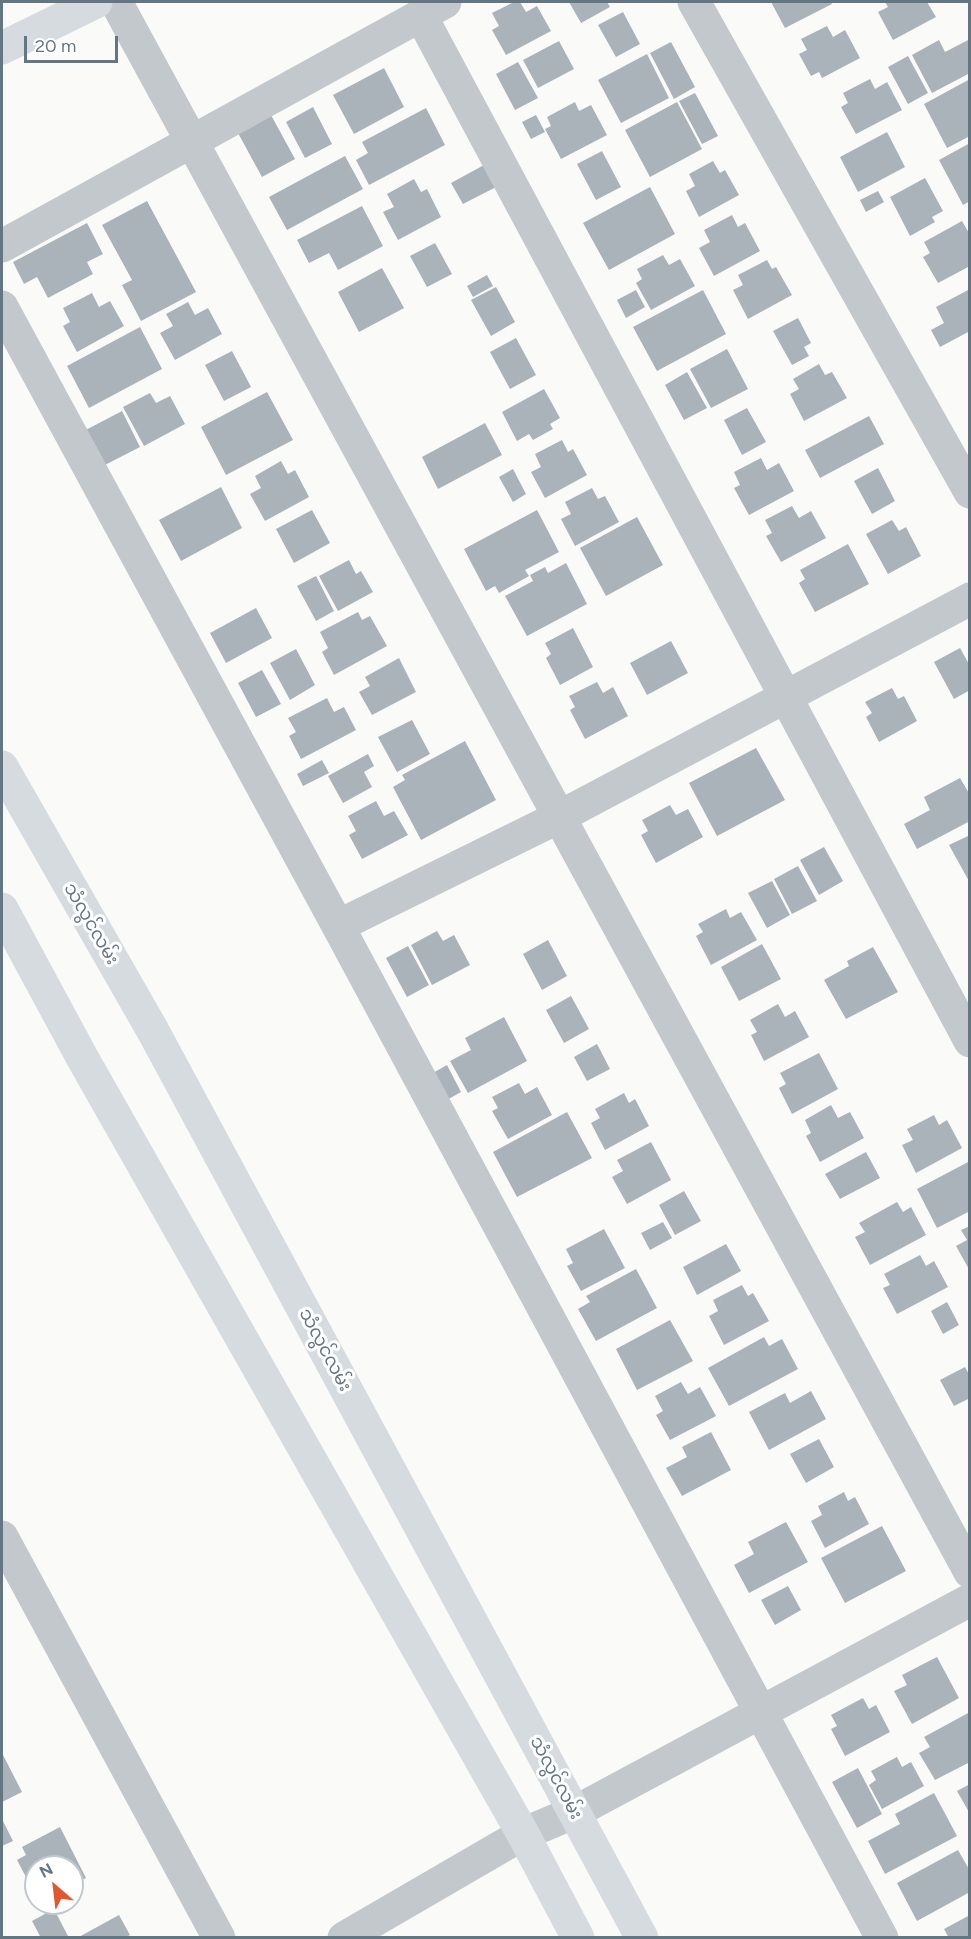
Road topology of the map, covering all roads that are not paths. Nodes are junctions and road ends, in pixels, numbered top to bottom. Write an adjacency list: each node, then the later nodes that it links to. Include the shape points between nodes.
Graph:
1 (96, 2): 5 (main road)
2 (116, 2): 6 (street)
3 (694, 2): 9 (street)
4 (433, 9): 6 (street); 11 (street)
5 (2, 48)
6 (192, 142): 7 (street); 13 (street)
7 (2, 246)
8 (2, 306): 15 (street)
9 (969, 492)
10 (969, 599): 11 (street)
11 (785, 696): 13 (street); 16 (street)
12 (2, 767): 21 (main road, သံလွင်လမ်း, via 153,1031)
13 (559, 817): 15 (street); 18 (street)
14 (2, 909): 22 (main road, via 83,1059)
15 (338, 926): 20 (street)
16 (969, 1041)
17 (2, 1537): 23 (street)
18 (969, 1572)
19 (969, 1600): 20 (street)
20 (761, 1712): 21 (street); 27 (street)
21 (575, 1812): 22 (street); 26 (main road, သံလွင်လမ်း)
22 (523, 1834): 24 (street); 25 (main road)
23 (219, 1938)
24 (344, 1938)
25 (578, 1938)
26 (642, 1938)
27 (882, 1938)

